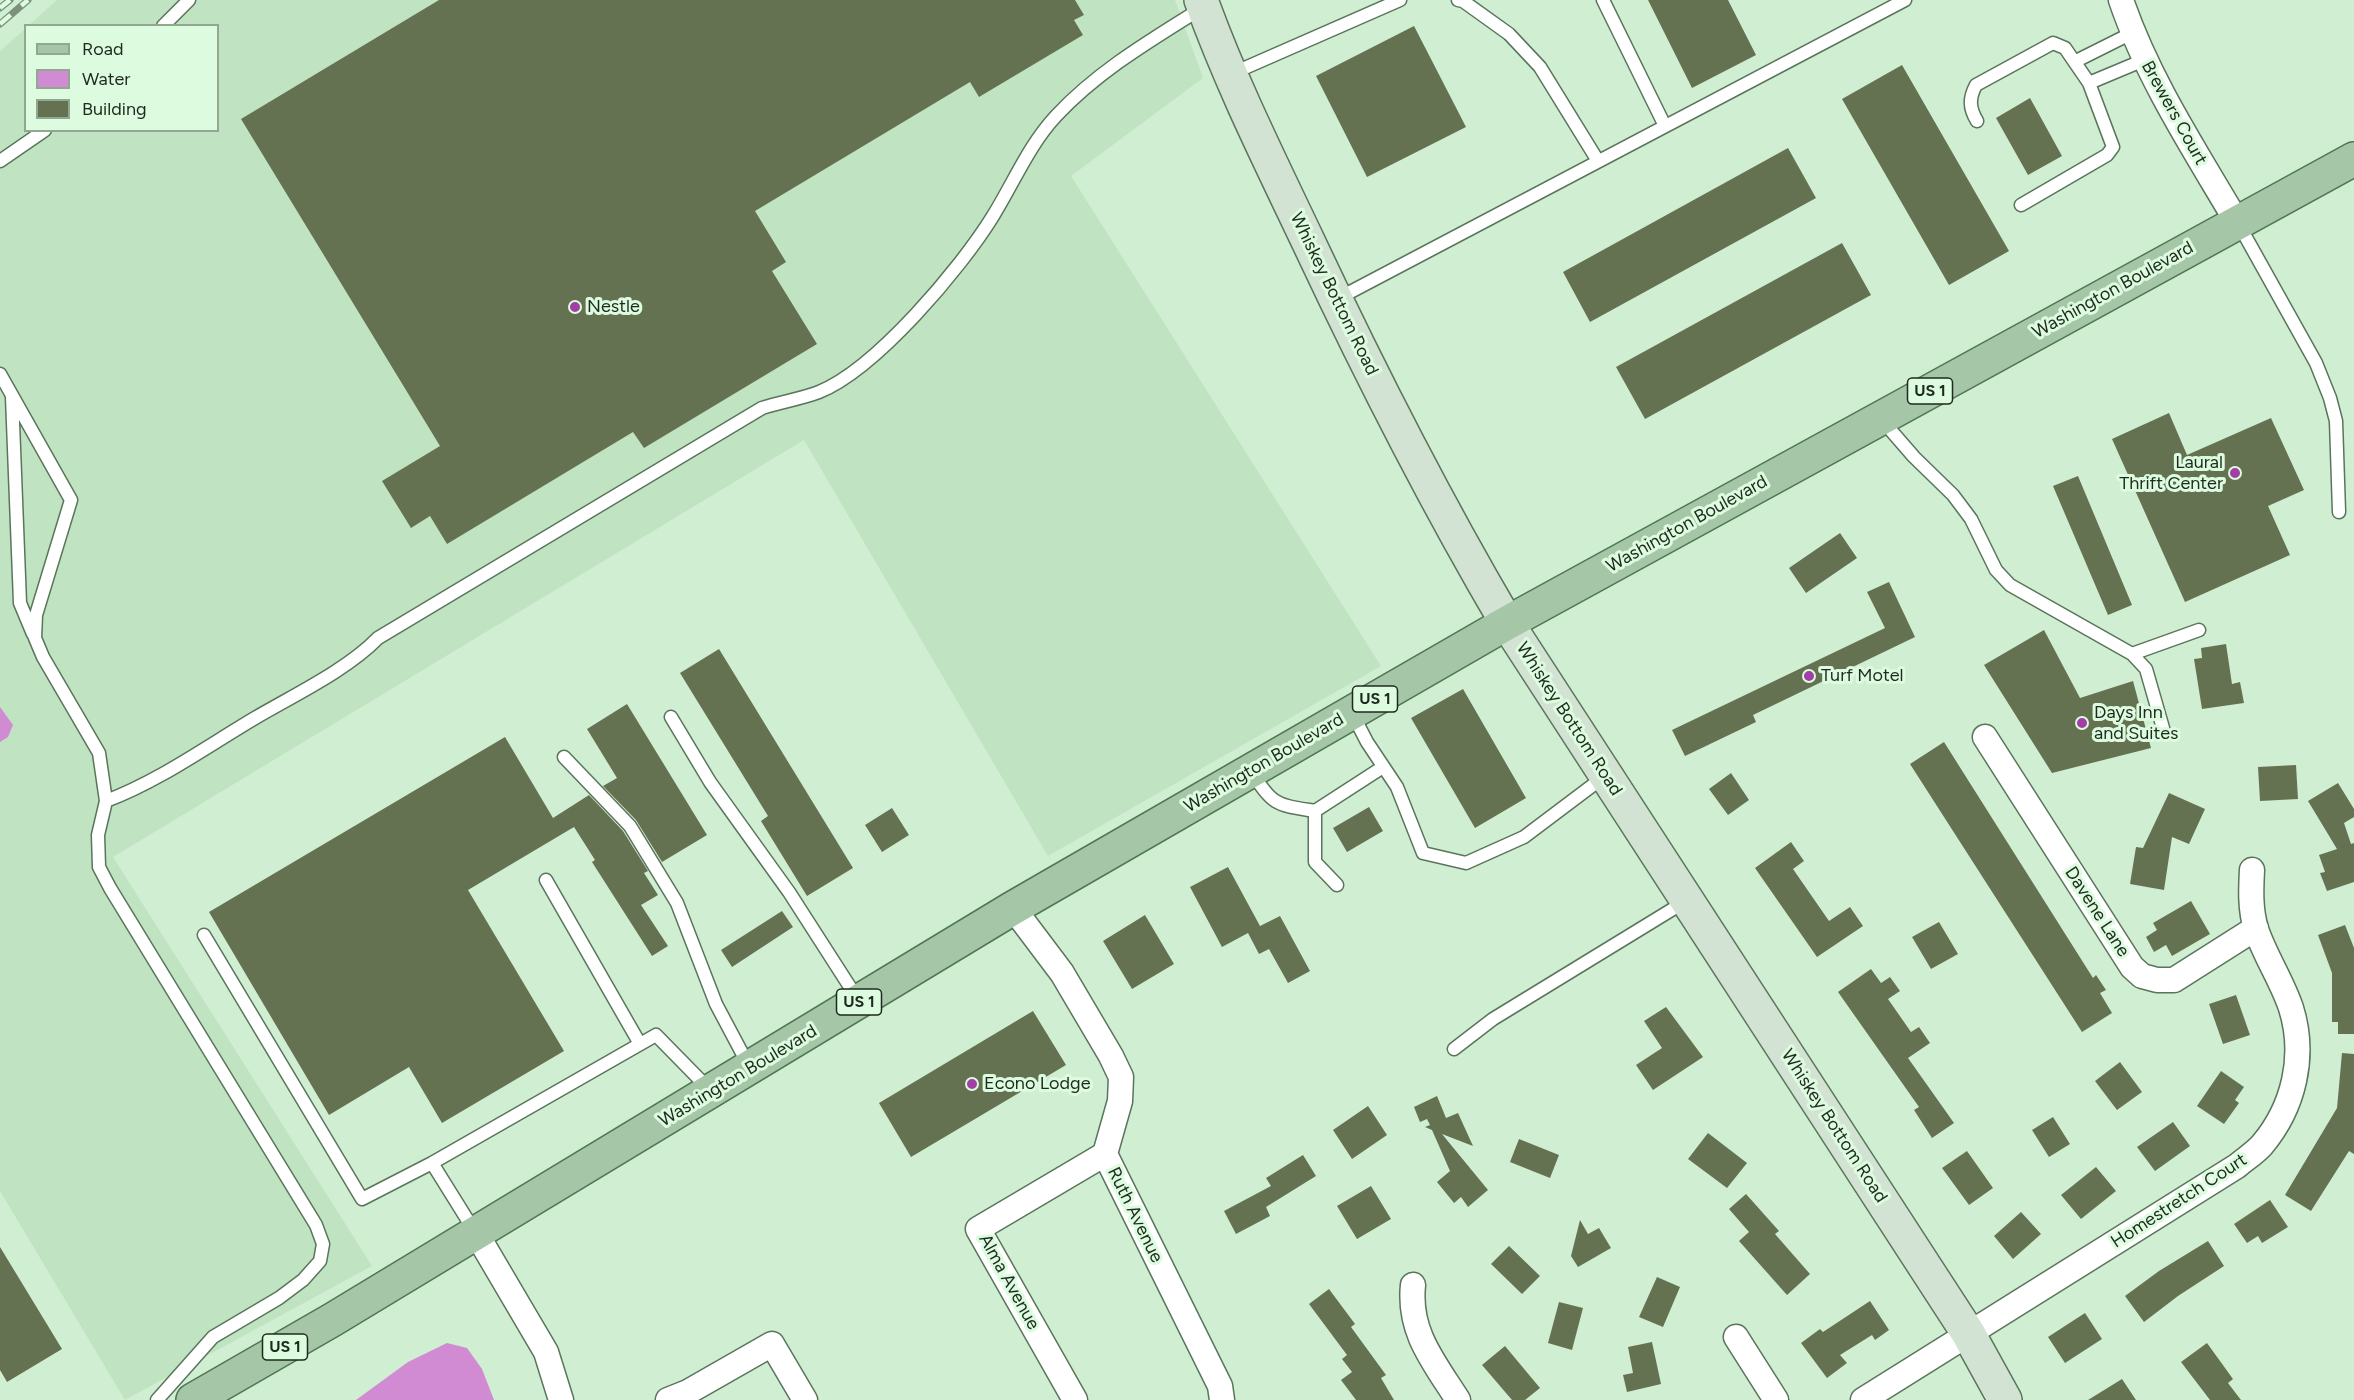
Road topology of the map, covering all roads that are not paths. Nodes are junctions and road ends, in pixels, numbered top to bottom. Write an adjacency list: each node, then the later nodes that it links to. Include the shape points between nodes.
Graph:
1 (189, 0): 8 (lane)
2 (1400, 0): 12 (lane)
3 (1458, 0): 19 (lane, via 1509,34 1540,67)
4 (1603, 0): 15 (lane)
5 (1905, 0): 15 (lane)
6 (2121, 0): 9 (street, Brewers Court)
7 (1202, 4): 12 (street, Whiskey Bottom Road); 39 (lane, via 1128,54 1056,116 1031,148 994,214 959,263 867,360 819,392 762,408 378,638 364,653 136,790)
8 (165, 24)
9 (2132, 33): 10 (street, Brewers Court); 11 (lane)
10 (2144, 60): 13 (lane); 21 (street, Brewers Court)
11 (2076, 62): 13 (lane); 14 (lane, via 2066,48 2053,43 1976,85 1970,96)
12 (1230, 75): 22 (street, Whiskey Bottom Road)
13 (2089, 83): 20 (lane, via 2113,147 2107,155)
14 (1977, 121)
15 (1665, 126): 19 (lane)
16 (42, 132): 18 (lane)
17 (2354, 159): 21 (main road, Washington Boulevard / US 1)
18 (0, 161)
19 (1598, 161): 22 (lane)
20 (2021, 205)
21 (2236, 222): 25 (main road, Washington Boulevard / US 1); 26 (lane, via 2316,363 2330,398 2336,421)
22 (1335, 299): 27 (street, Whiskey Bottom Road, via 1430,487)
23 (0, 374): 24 (lane)
24 (12, 395): 29 (lane, via 20,603); 29 (lane, via 71,500 36,615)
25 (1880, 418): 27 (main road, Washington Boulevard / US 1); 30 (lane, via 1965,511 1996,570 2010,585)
26 (2339, 512)
27 (1507, 623): 31 (main road, Washington Boulevard / US 1); 38 (street, Whiskey Bottom Road)
28 (2199, 630): 30 (lane)
29 (35, 638): 39 (lane, via 99,753)
30 (2132, 654): 33 (lane, via 2146,669)
31 (1352, 712): 36 (lane); 37 (main road, Washington Boulevard / US 1)
32 (671, 717): 48 (lane, via 710,782 789,892)
33 (2163, 728)
34 (1985, 737): 46 (street, Davene Lane, via 2132,967 2142,976 2157,981 2174,980)
35 (564, 757): 51 (lane, via 630,826 677,903 716,1004)
36 (1383, 767): 38 (lane, via 1397,787 1423,853 1466,863 1524,837); 40 (lane)
37 (1252, 770): 40 (lane, via 1266,796 1286,806); 45 (main road, Washington Boulevard / US 1)
38 (1606, 775): 44 (street, Whiskey Bottom Road)
39 (106, 801): 59 (lane, via 98,836 99,867 316,1225 323,1244 320,1261 303,1280 213,1337)
40 (1315, 811): 43 (lane, via 1315,862)
41 (2252, 870): 46 (street, Homestretch Court, via 2251,900)
42 (546, 880): 49 (lane)
43 (1336, 885)
44 (1687, 901): 50 (lane, via 1493,1019); 57 (street, Whiskey Bottom Road)
45 (1013, 908): 48 (main road, Washington Boulevard / US 1); 53 (street, Ruth Avenue, via 1062,973 1121,1077 1120,1101)
46 (2256, 928): 57 (street, Homestretch Court, via 2291,1007 2298,1041 2291,1095 2261,1146 2228,1172)
47 (204, 936): 54 (lane, via 362,1199)
48 (860, 1002): 51 (main road, Washington Boulevard / US 1)
49 (640, 1044): 52 (lane, via 656,1035); 54 (lane)
50 (1454, 1049)
51 (750, 1069): 52 (main road, Washington Boulevard / US 1)
52 (712, 1092): 55 (main road, Washington Boulevard / US 1)
53 (1105, 1154): 64 (street, Alma Avenue, via 978,1228); 65 (street, Ruth Avenue, via 1220,1386)
54 (432, 1163): 55 (lane)
55 (476, 1233): 60 (main road, Washington Boulevard / US 1); 61 (street, via 546,1352)
56 (1413, 1285): 66 (street, via 1411,1305 1416,1327)
57 (1968, 1333): 68 (street, Homestretch Court); 69 (street, Whiskey Bottom Road)
58 (1736, 1337): 67 (street)
59 (157, 1400)
60 (193, 1400)
61 (561, 1400)
62 (668, 1400): 63 (street, via 772,1344)
63 (805, 1400)
64 (1075, 1400)
65 (1222, 1400)
66 (1458, 1400)
67 (1776, 1400)
68 (1863, 1400)
69 (2005, 1400)

